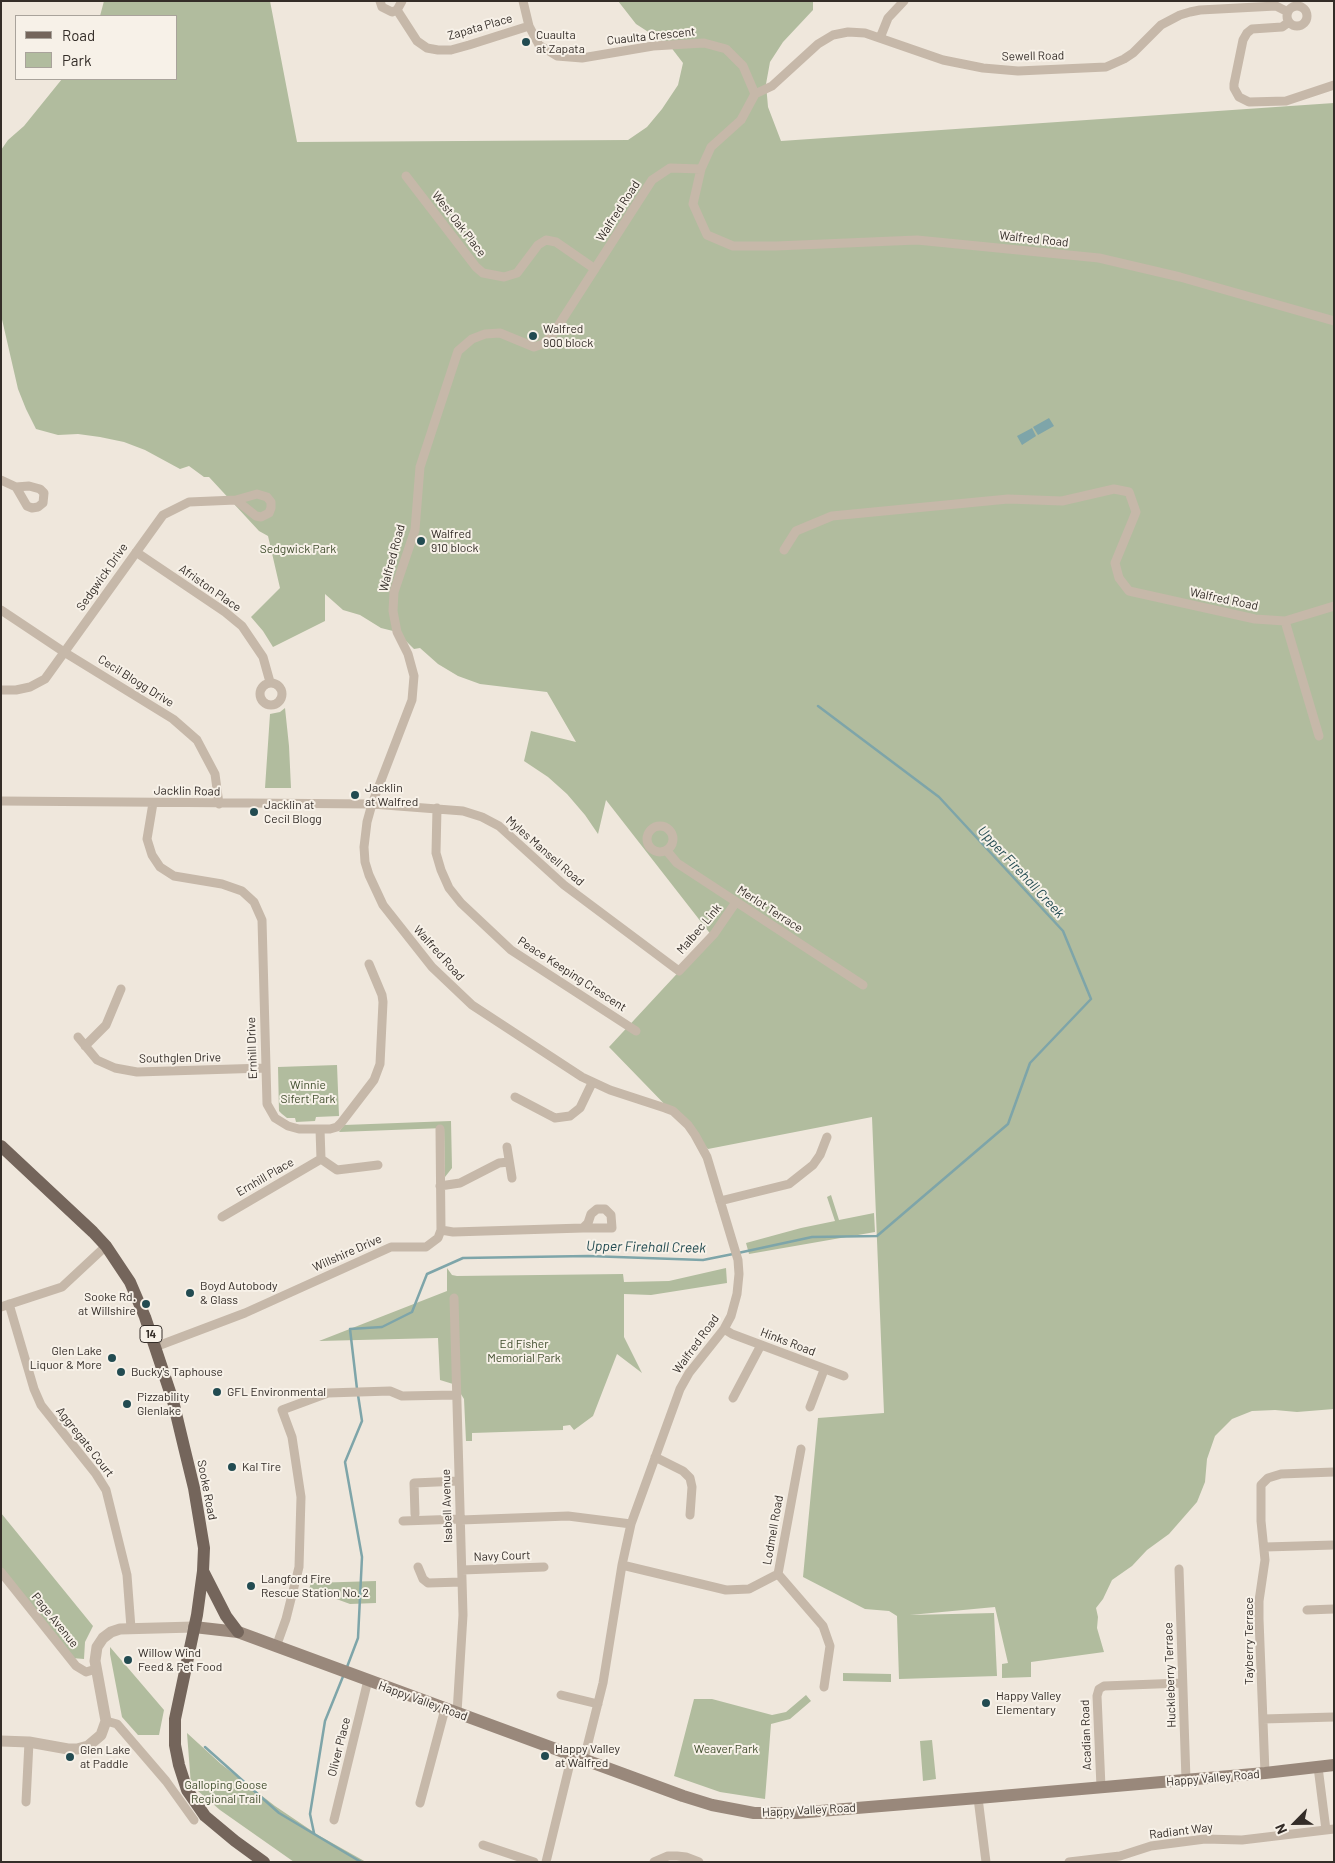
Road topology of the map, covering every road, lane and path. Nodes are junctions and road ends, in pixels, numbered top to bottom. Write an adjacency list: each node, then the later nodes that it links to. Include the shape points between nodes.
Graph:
1 (380, 1): 5 (street, Zapata Place, via 386,10)
2 (402, 1): 5 (street)
3 (523, 1): 8 (street, Cuaulta Crescent)
4 (904, 1): 9 (street, via 888,18)
5 (397, 10): 8 (street, Zapata Place, via 417,41 426,48 438,50 451,50)
6 (1288, 12): 7 (street); 7 (street, Sewell Road, via 1293,6 1301,6 1308,15 1303,25); 9 (street, Sewell Road, via 1276,6 1200,10 1180,15 1161,25 1124,60 1106,67 1018,71 983,68 943,60)
7 (1289, 22): 10 (street, via 1282,26 1252,29 1247,33 1234,84 1239,97 1249,102 1286,101)
8 (529, 26): 11 (street, Cuaulta Crescent, via 539,45 556,56 582,58 653,46 704,43 726,49 743,66)
9 (880, 38): 11 (street, Sewell Road, via 865,33 833,35 818,44 772,86)
10 (1334, 84)
11 (755, 94): 12 (street, via 741,120 711,147)
12 (701, 169): 14 (street, Walfred Road, via 670,168 652,180); 15 (street, Walfred Road, via 693,204 707,235 734,246 917,240 1099,258 1180,277)
13 (406, 176): 14 (street, West Oak Place, via 483,273 504,277 517,273 538,245 546,240 556,242)
14 (595, 269): 31 (street, Walfred Road, via 551,337 543,344 534,347 500,334 485,334 472,339 458,351 420,467 414,530 394,592 397,632 414,676 412,700)
15 (1334, 321)
16 (1, 480): 17 (street)
17 (16, 487)
18 (236, 500): 20 (street, Sedgwick Drive, via 189,502 162,516)
19 (784, 550): 23 (street, Walfred Road, via 796,531 832,516 1008,499 1062,501 1114,489 1129,492 1136,512 1115,564 1118,578 1129,591 1255,619)
20 (136, 552): 24 (street, Sedgwick Drive); 25 (street, Afriston Place, via 242,626 263,657)
21 (1334, 606): 23 (street, Walfred Road)
22 (1, 610): 24 (street, Cecil Blogg Drive)
23 (1285, 621): 27 (street)
24 (64, 652): 26 (street, Sedgwick Drive, via 45,679 30,687); 30 (street, Cecil Blogg Drive, via 173,719 197,740 215,774)
25 (270, 682)
26 (1, 690)
27 (1320, 736)
28 (1, 801): 29 (street, Jacklin Road)
29 (153, 803): 30 (street, Jacklin Road); 42 (street, Ernhill Drive, via 147,839 160,866 174,876 222,884 242,891 254,902 262,920)
30 (219, 804): 31 (street, Jacklin Road)
31 (372, 804): 32 (street, Myles Mansell Road); 43 (street, Walfred Road, via 367,822 365,862 383,905 415,948 472,1006)
32 (437, 808): 36 (street, Myles Mansell Road, via 463,811 499,826 564,886); 39 (street, Peace Keeping Crescent, via 436,853 449,888 461,903 511,950)
33 (667, 851): 34 (street, Merlot Terrace, via 677,863)
34 (736, 902): 36 (street, Malbec Link, via 714,934); 37 (street, Merlot Terrace)
35 (370, 964): 45 (street, Ernhill Drive, via 383,1002 378,1072 341,1123 330,1129)
36 (679, 971)
37 (863, 985)
38 (121, 989): 41 (street, via 106,1025)
39 (636, 1031)
40 (78, 1037): 41 (street, Southglen Drive)
41 (85, 1046): 42 (street, Southglen Drive, via 97,1060 137,1072)
42 (265, 1068): 45 (street, Ernhill Drive, via 267,1104 275,1118 288,1126)
43 (592, 1082): 44 (street, via 580,1108 570,1116 555,1118); 55 (street, Walfred Road, via 665,1108 680,1118 695,1135 707,1157)
44 (515, 1097)
45 (320, 1129): 50 (street)
46 (440, 1129): 54 (street)
47 (827, 1137): 55 (street, via 817,1160 796,1179 779,1187)
48 (1, 1146): 59 (main road, Sooke Road / 14)
49 (507, 1147): 51 (street)
50 (321, 1159): 52 (street, via 337,1170); 56 (street, Ernhill Place)
51 (509, 1162): 53 (street); 54 (street, via 499,1163 460,1183)
52 (378, 1165)
53 (512, 1178)
54 (440, 1186): 58 (street)
55 (720, 1201): 62 (street, Walfred Road, via 738,1260 739,1274 734,1307)
56 (222, 1217)
57 (584, 1228): 58 (street)
58 (440, 1230): 64 (street, Willshire Drive, via 438,1238 426,1247 391,1247 245,1313)
59 (106, 1246): 61 (street, via 62,1287); 64 (main road, Sooke Road / 14, via 130,1282)
60 (454, 1298): 67 (street, Isabell Avenue)
61 (5, 1306): 93 (street, Aggregate Court, via 41,1405 96,1474 108,1495 127,1575)
62 (724, 1329): 63 (street, Hinks Road); 71 (street, Walfred Road, via 680,1389)
63 (761, 1345): 65 (street, Hinks Road); 68 (street)
64 (155, 1347): 87 (main road, Sooke Road / 14, via 173,1401 194,1488 204,1548)
65 (824, 1370): 66 (street, Hinks Road); 69 (street)
66 (844, 1376)
67 (456, 1395): 73 (street, Isabell Avenue); 95 (street, via 402,1396 390,1390 328,1393 282,1410 292,1437 301,1496 299,1567)
68 (733, 1398)
69 (810, 1407)
70 (801, 1448): 88 (street, Lodmell Road)
71 (655, 1456): 75 (street, via 690,1478); 78 (street, Walfred Road)
72 (1334, 1472): 80 (street, Tayberry Terrace, via 1281,1474 1264,1481 1260,1490)
73 (459, 1482): 74 (street, via 414,1483); 76 (street, Isabell Avenue)
74 (415, 1514)
75 (690, 1515)
76 (461, 1519): 77 (street); 78 (street, via 568,1516); 85 (street, Isabell Avenue)
77 (403, 1521)
78 (631, 1524): 81 (street, Walfred Road)
79 (1334, 1545): 80 (street)
80 (1265, 1547): 105 (street, Tayberry Terrace, via 1259,1601)
81 (622, 1565): 88 (street, Lodmell Road, via 726,1590 749,1589); 101 (street, Walfred Road)
82 (418, 1567): 89 (street, via 428,1583)
83 (544, 1567): 85 (street, Navy Court)
84 (1179, 1569): 98 (street, Huckleberry Terrace)
85 (462, 1570): 89 (street, Isabell Avenue)
86 (1, 1572): 96 (street, Page Avenue, via 76,1666 86,1672)
87 (203, 1572): 92 (main road, Sooke Road / 14); 94 (main road)
88 (778, 1574): 99 (street, via 823,1626 830,1646)
89 (462, 1582): 102 (street, Isabell Avenue, via 462,1643)
90 (1334, 1609): 91 (street)
91 (1307, 1610)
92 (194, 1627): 93 (street); 94 (main road, Happy Valley Road); 122 (main road, Sooke Road / 14, via 175,1719 174,1745 180,1772 187,1790 205,1816)
93 (130, 1628): 96 (street, via 115,1630 103,1638 95,1654)
94 (238, 1632): 95 (main road, Happy Valley Road)
95 (276, 1647): 97 (main road, Happy Valley Road)
96 (96, 1669): 104 (street)
97 (368, 1680): 102 (main road, Happy Valley Road); 118 (street, Oliver Place)
98 (1182, 1683): 112 (street, Huckleberry Terrace); 113 (street, Acadian Road, via 1104,1686 1099,1689 1096,1696)
99 (824, 1687)
100 (561, 1695): 101 (street)
101 (598, 1704): 108 (street, Walfred Road)
102 (451, 1711): 108 (main road, Happy Valley Road); 116 (street, Isabell Avenue)
103 (1334, 1717): 105 (street)
104 (106, 1720): 107 (street, via 101,1735 82,1748); 117 (street, via 117,1724 166,1781)
105 (1263, 1720): 111 (street, Tayberry Terrace)
106 (1, 1741): 107 (street)
107 (30, 1742): 115 (street)
108 (578, 1757): 114 (main road, Happy Valley Road, via 683,1796 754,1813 796,1813); 124 (street, Walfred Road)
109 (1334, 1765): 110 (main road, Happy Valley Road)
110 (1318, 1766): 111 (main road, Happy Valley Road); 119 (street, Radiant Way)
111 (1265, 1773): 112 (main road, Happy Valley Road)
112 (1186, 1780): 113 (main road, Happy Valley Road)
113 (1101, 1787): 114 (main road, Happy Valley Road)
114 (978, 1798): 127 (street)
115 (26, 1802)
116 (420, 1803)
117 (194, 1820)
118 (334, 1820)
119 (1330, 1830): 128 (street, Radiant Way, via 1242,1840 1189,1840 1151,1846 1120,1856)
120 (483, 1845): 123 (street)
121 (668, 1859): 125 (street); 126 (street, via 686,1856)
122 (264, 1862)
123 (534, 1862)
124 (546, 1862)
125 (654, 1862)
126 (699, 1862)
127 (986, 1862)
128 (1069, 1862)

